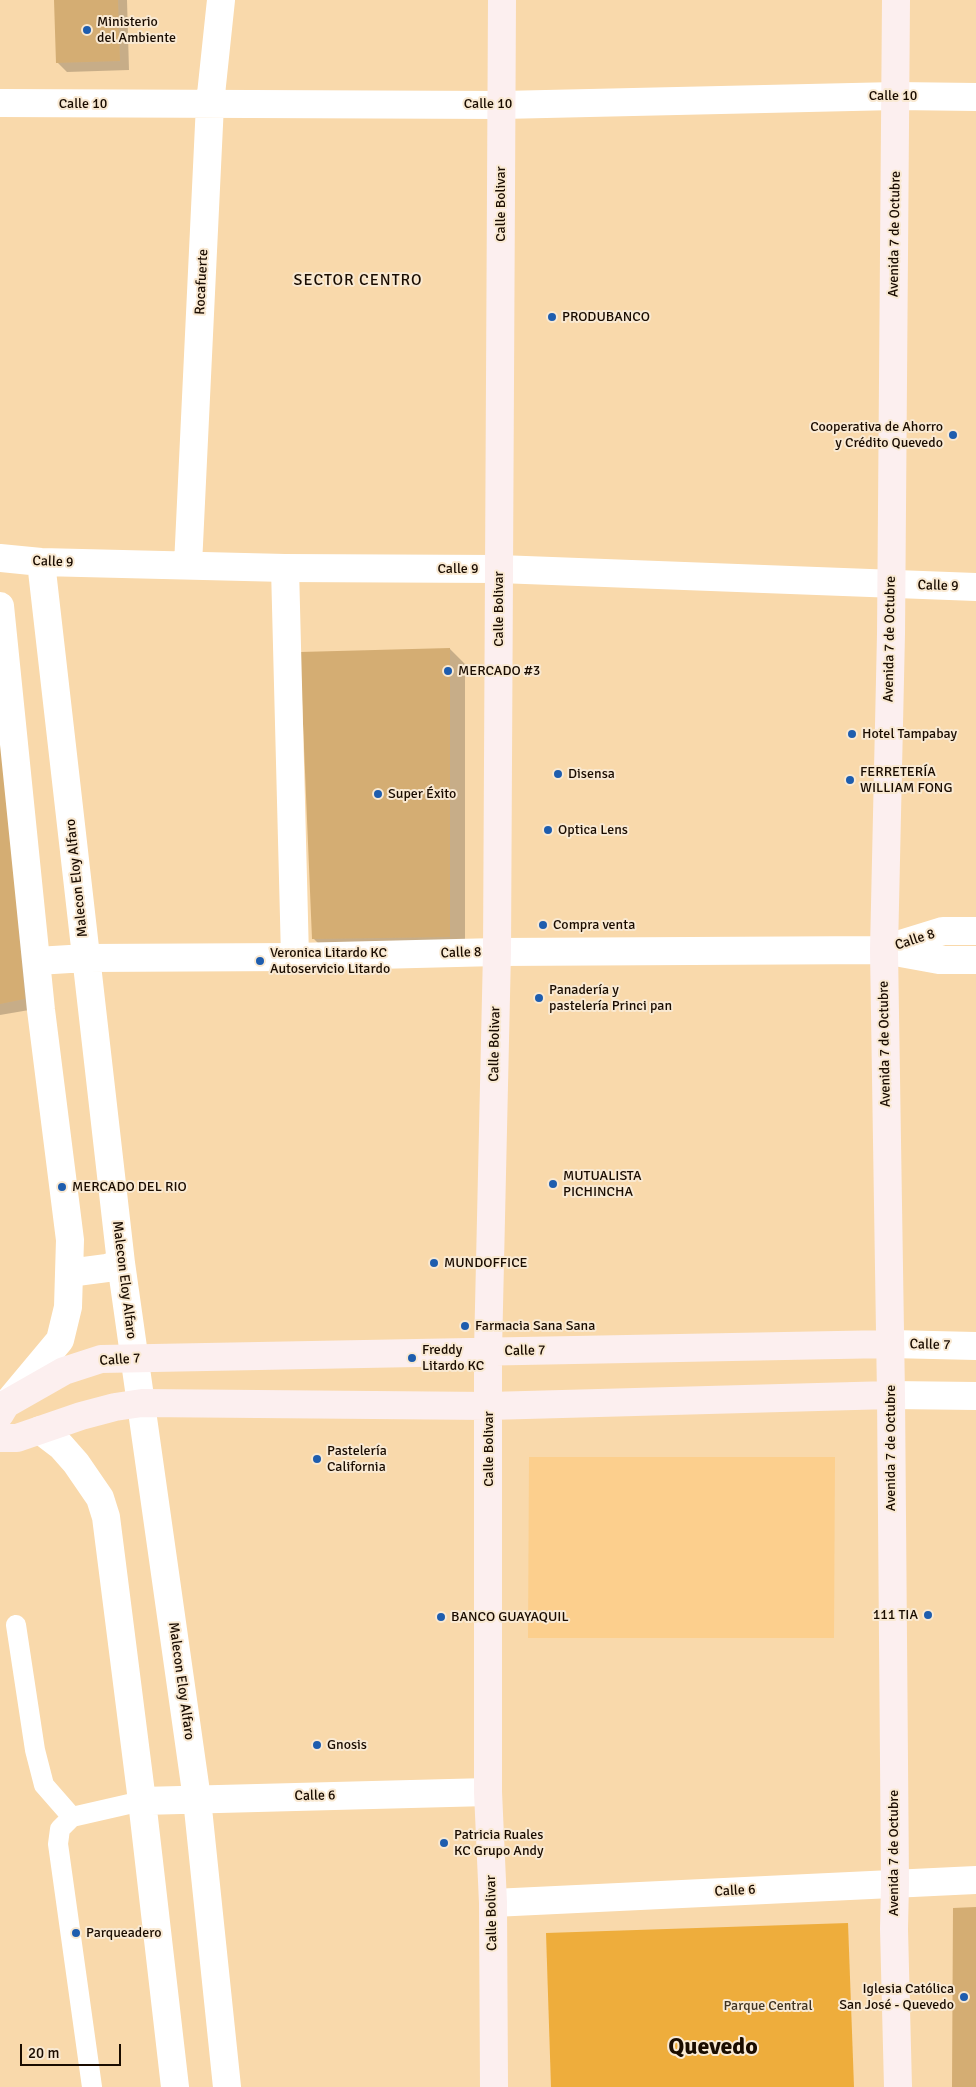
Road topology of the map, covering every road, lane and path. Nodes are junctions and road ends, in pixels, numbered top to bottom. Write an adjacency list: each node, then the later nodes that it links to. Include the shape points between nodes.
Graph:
1 (221, 0): 7 (street, Rocafuerte)
2 (502, 0): 8 (main road, Calle Bolivar)
3 (896, 0): 4 (main road, Avenida 7 de Octubre)
4 (896, 96): 5 (street, Calle 10); 8 (street, Calle 10); 14 (main road, Avenida 7 de Octubre)
5 (976, 97)
6 (0, 103): 7 (street, Calle 10)
7 (210, 104): 8 (street, Calle 10); 11 (street, Rocafuerte)
8 (502, 104): 13 (main road, Calle Bolivar)
9 (0, 560): 10 (street, Calle 9)
10 (41, 562): 11 (street, Calle 9); 20 (street, Malecon Eloy Alfaro)
11 (188, 565): 12 (street, Calle 9)
12 (285, 568): 13 (street, Calle 9); 21 (street)
13 (499, 569): 14 (street, Calle 9); 19 (main road, Calle Bolivar)
14 (891, 585): 15 (street, Calle 9); 18 (main road, Avenida 7 de Octubre)
15 (976, 587)
16 (0, 606): 22 (street)
17 (976, 931): 18 (street, Calle 8, via 942,931)
18 (884, 950): 19 (street, Calle 8); 23 (street, Calle 8, via 939,960); 26 (main road, Avenida 7 de Octubre)
19 (497, 952): 21 (street, Calle 8); 28 (main road, Calle Bolivar)
20 (86, 958): 21 (street, Calle 8); 22 (street, Calle 8); 24 (street, Malecon Eloy Alfaro)
21 (295, 958)
22 (37, 960): 25 (street, via 70,1240)
23 (976, 960)
24 (121, 1263): 25 (street); 29 (street, Malecon Eloy Alfaro)
25 (70, 1273): 34 (street, via 68,1307 60,1340)
26 (890, 1344): 27 (street, Calle 7); 28 (main road, Calle 7); 30 (main road, Avenida 7 de Octubre)
27 (976, 1346)
28 (488, 1351): 29 (main road, Calle 7); 33 (main road, Calle Bolivar)
29 (134, 1358): 32 (street, Malecon Eloy Alfaro); 34 (main road, Calle 7, via 101,1359 64,1371)
30 (891, 1395): 31 (street); 33 (main road); 43 (main road, Avenida 7 de Octubre)
31 (976, 1396)
32 (142, 1403): 33 (main road); 35 (main road, via 114,1407); 39 (street, Malecon Eloy Alfaro)
33 (489, 1406): 38 (main road, Calle Bolivar)
34 (3, 1409)
35 (40, 1430): 36 (main road, via 17,1438); 40 (street, via 76,1462 100,1498 106,1517)
36 (0, 1438)
37 (16, 1625): 41 (lane, via 35,1750 44,1785)
38 (488, 1792): 39 (street, Calle 6); 44 (main road, Calle Bolivar)
39 (197, 1799): 40 (street, Calle 6); 47 (street, Malecon Eloy Alfaro)
40 (142, 1801): 41 (lane); 46 (street)
41 (72, 1817): 45 (lane, via 60,1829 58,1844)
42 (976, 1880): 43 (street, Calle 6)
43 (895, 1883): 44 (street, Calle 6); 49 (main road, Avenida 7 de Octubre)
44 (493, 1903): 48 (main road, Calle Bolivar)
45 (92, 2087)
46 (175, 2087)
47 (227, 2087)
48 (494, 2087)
49 (898, 2087)

